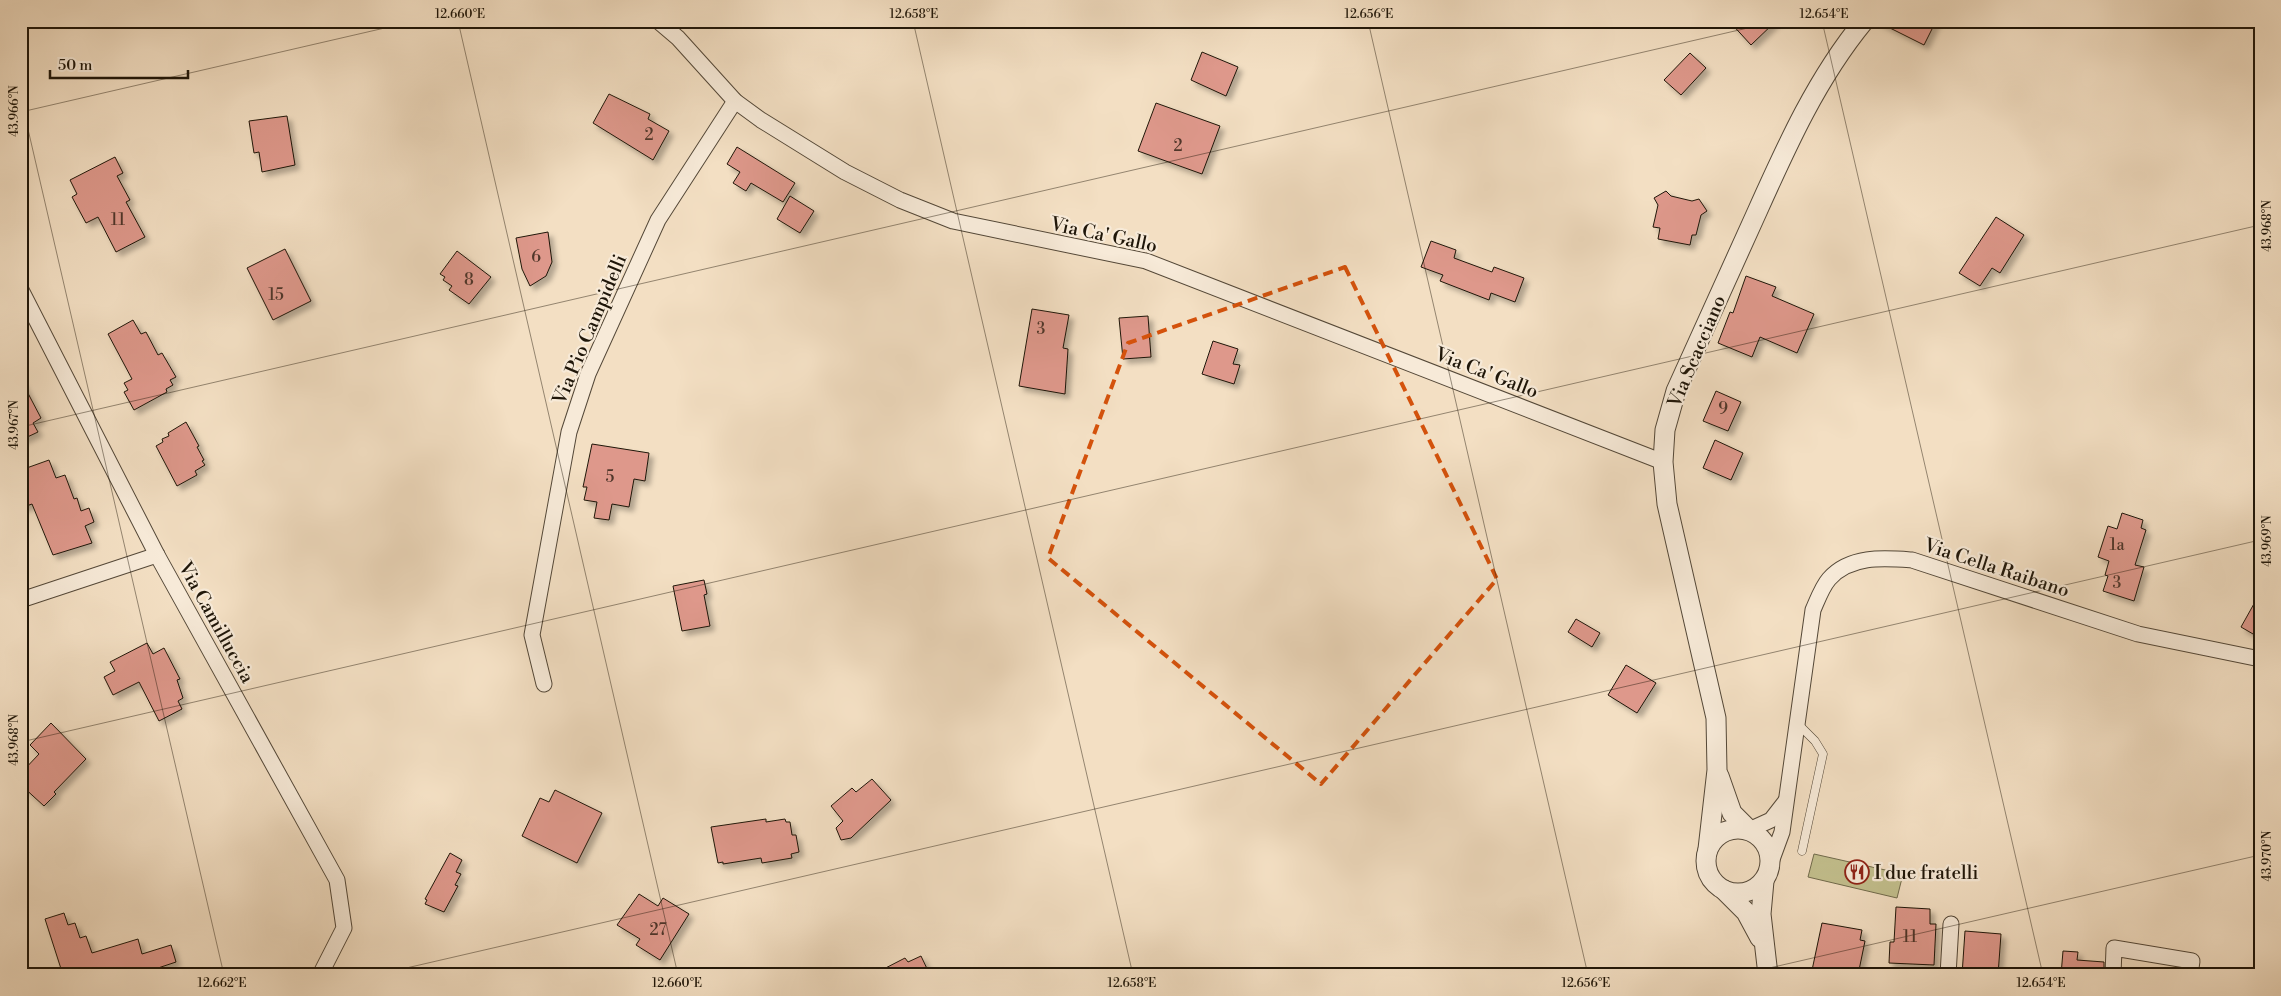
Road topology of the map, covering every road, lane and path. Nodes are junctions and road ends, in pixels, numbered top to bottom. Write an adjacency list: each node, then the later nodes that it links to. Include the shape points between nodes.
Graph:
1 (658, 21): 3 (street, Via Ca' Gallo, via 678,38)
2 (1864, 21): 5 (street, Via Scacciano, via 1845,44 1817,89 1777,168 1676,391 1665,430)
3 (735, 101): 5 (street, Via Ca' Gallo, via 845,172 953,222 1146,261); 9 (street, Via Pio Campidelli, via 658,220 588,374 568,432 532,635)
4 (21, 290): 6 (street, Via Camilluccia)
5 (1663, 462): 11 (street, Via Scacciano, via 1667,504 1716,718)
6 (157, 555): 7 (street); 21 (street, Via Camilluccia, via 337,880 344,928)
7 (21, 600)
8 (2260, 659): 10 (street, Via Cella Raibano, via 2138,634 1912,560 1884,558 1859,561 1828,580 1813,610)
9 (544, 684)
10 (1797, 723): 12 (street, Via Cella Raibano); 15 (lane, via 1823,754)
11 (1717, 770): 13 (street, Via Scacciano, via 1732,814); 14 (street, Via Scacciano)
12 (1786, 801): 13 (street, via 1771,820); 16 (street, Via Cella Raibano, via 1782,832)
13 (1749, 830): 14 (street, via 1737,828 1724,832); 16 (street, Via Scacciano, via 1765,842)
14 (1708, 849): 18 (street, Via Scacciano, via 1708,873)
15 (1802, 851)
16 (1771, 862): 17 (street, Via Scacciano)
17 (1764, 881): 18 (street, via 1745,892); 20 (street, Via Scacciano)
18 (1724, 890): 20 (street, Via Scacciano, via 1746,912)
19 (1951, 924): 23 (street)
20 (1763, 944): 22 (street, Via Scacciano)
21 (320, 975)
22 (1768, 975)
23 (1948, 975)
24 (2112, 975): 25 (street, via 2114,948 2192,961)
25 (2190, 975)

